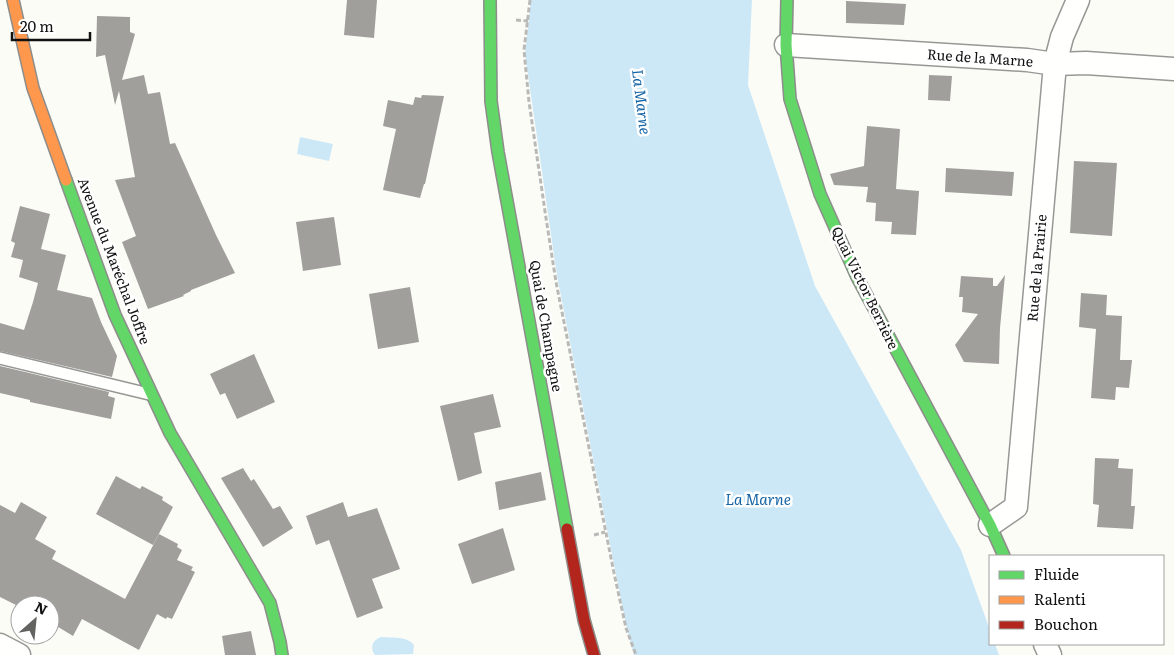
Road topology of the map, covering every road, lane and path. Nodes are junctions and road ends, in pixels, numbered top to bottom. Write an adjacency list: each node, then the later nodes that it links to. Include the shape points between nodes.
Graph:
1 (13, 0): 12 (street, Avenue du Maréchal Joffre, via 34,88 115,315)
2 (490, 0): 18 (street, Quai de Champagne, via 491,101 498,152 584,620)
3 (530, 0): 7 (path)
4 (787, 0): 8 (street, Quai Victor Berrière)
5 (1078, 0): 9 (street, Rue de la Prairie, via 1062,37)
6 (514, 20): 7 (path)
7 (528, 21): 19 (path, via 524,50 529,102 556,282 614,573 626,628)
8 (786, 45): 9 (street, Rue de la Marne); 13 (street, Quai Victor Berrière, via 790,99 820,194 857,277)
9 (1055, 64): 10 (street, Rue de la Marne); 13 (street, Rue de la Prairie, via 1016,507)
10 (1174, 69)
11 (0, 358): 12 (lane)
12 (152, 394): 17 (street, Avenue du Maréchal Joffre, via 170,434 270,603)
13 (990, 525): 14 (street, Quai Victor Berrière)
14 (1004, 555)
15 (0, 645): 16 (street)
16 (19, 655)
17 (282, 655)
18 (594, 655)
19 (636, 655)

